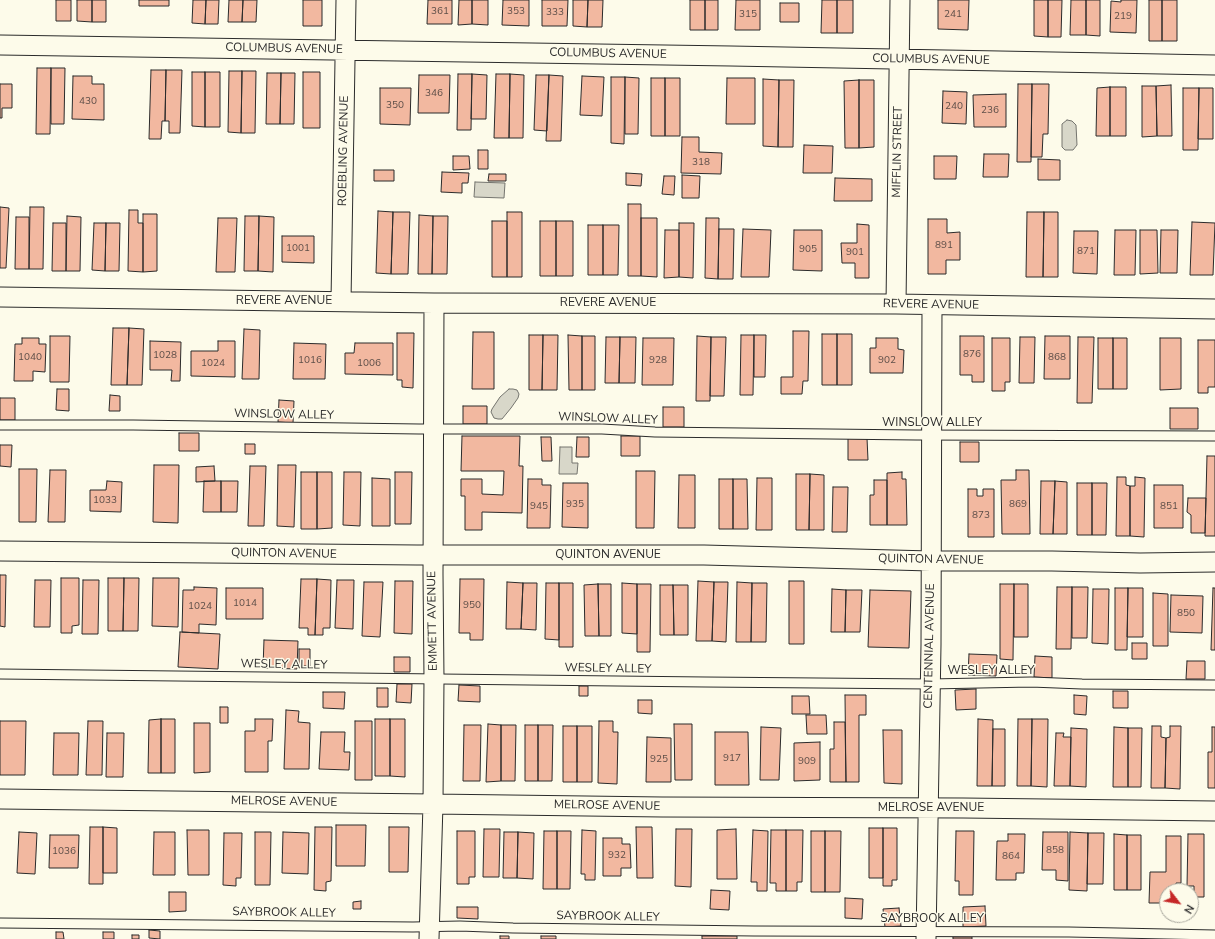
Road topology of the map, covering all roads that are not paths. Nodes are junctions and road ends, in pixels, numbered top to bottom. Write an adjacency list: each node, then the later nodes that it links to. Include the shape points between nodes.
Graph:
1 (346, 0): 4 (street, ROEBLING AVENUE)
2 (900, 0): 5 (street, MIFFLIN STREET)
3 (0, 45): 4 (street, COLUMBUS AVENUE)
4 (345, 50): 5 (street, COLUMBUS AVENUE); 8 (street, ROEBLING AVENUE)
5 (899, 59): 6 (street, COLUMBUS AVENUE); 10 (street, MIFFLIN STREET)
6 (1215, 64)
7 (0, 297): 8 (street, REVERE AVENUE)
8 (341, 301): 9 (street, REVERE AVENUE)
9 (434, 303): 10 (street, REVERE AVENUE); 14 (street, EMMETT AVENUE)
10 (896, 304): 11 (street, REVERE AVENUE)
11 (932, 306): 12 (street, REVERE AVENUE); 15 (street, CENTENNIAL AVENUE)
12 (1215, 309)
13 (0, 425): 14 (lane, WINSLOW ALLEY)
14 (433, 430): 15 (lane, WINSLOW ALLEY, via 602,429 654,432); 18 (street, EMMETT AVENUE)
15 (931, 435): 16 (lane, WINSLOW ALLEY); 19 (street, CENTENNIAL AVENUE)
16 (1215, 436)
17 (0, 551): 18 (street, QUINTON AVENUE)
18 (433, 555): 19 (street, QUINTON AVENUE, via 704,555); 22 (street, EMMETT AVENUE)
19 (930, 561): 20 (street, QUINTON AVENUE); 23 (street, CENTENNIAL AVENUE)
20 (1215, 562)
21 (0, 674): 22 (lane, WESLEY ALLEY)
22 (434, 679): 23 (lane, WESLEY ALLEY); 26 (street, EMMETT AVENUE)
23 (930, 684): 24 (lane, WESLEY ALLEY, via 1031,682); 27 (street, CENTENNIAL AVENUE)
24 (1215, 685)
25 (0, 799): 26 (street, MELROSE AVENUE)
26 (433, 804): 27 (street, MELROSE AVENUE); 30 (street, EMMETT AVENUE)
27 (928, 808): 28 (street, MELROSE AVENUE); 31 (street, CENTENNIAL AVENUE)
28 (1215, 811)
29 (0, 924): 30 (lane, SAYBROOK ALLEY, via 413,927)
30 (430, 933): 31 (lane, SAYBROOK ALLEY, via 754,931)
31 (926, 935): 32 (lane, SAYBROOK ALLEY, via 1069,932)
32 (1215, 935)

